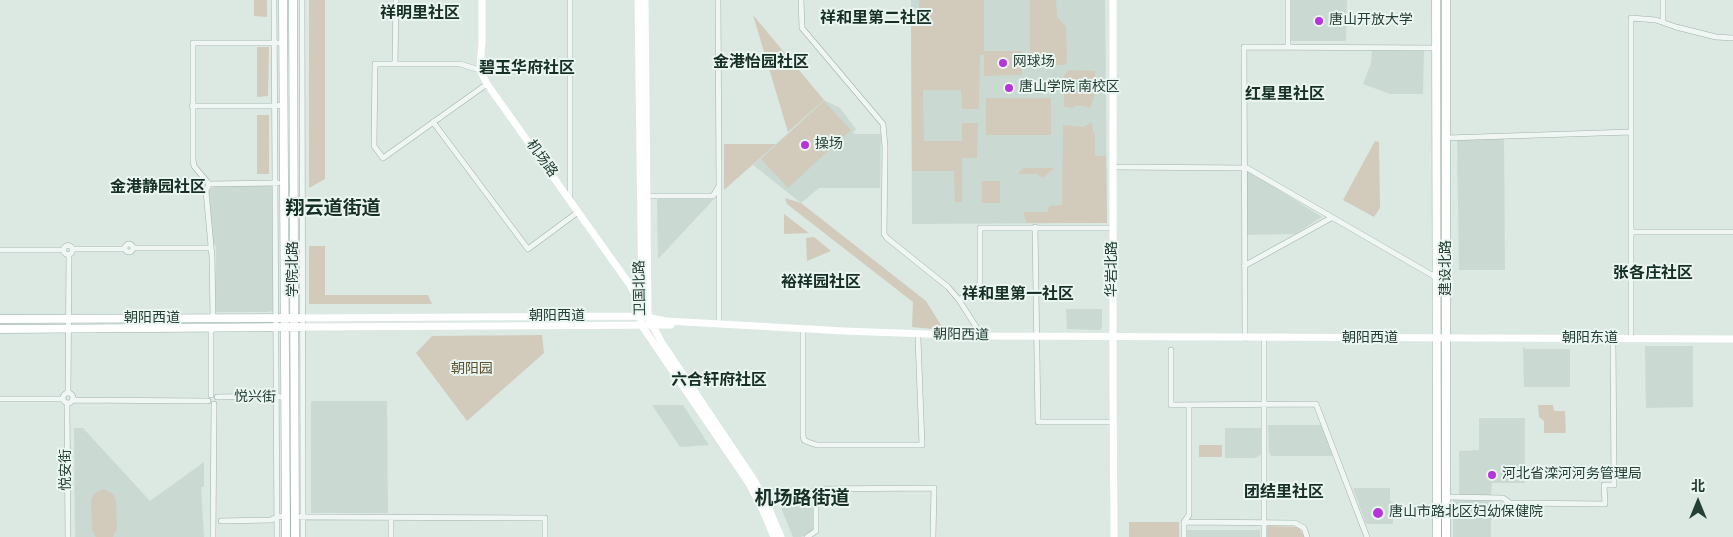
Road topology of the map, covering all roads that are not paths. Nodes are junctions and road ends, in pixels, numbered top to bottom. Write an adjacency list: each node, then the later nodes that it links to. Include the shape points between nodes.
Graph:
1 (274, 0): 20 (street)
2 (283, 0): 19 (main road, 学院北路)
3 (293, 0): 28 (main road, 学院北路)
4 (302, 0): 26 (street)
5 (396, 0): 23 (street)
6 (482, 0): 24 (main road)
7 (570, 0): 40 (street)
8 (638, 0): 53 (main road, 卫国北路)
9 (645, 0): 39 (main road, 卫国北路)
10 (718, 0): 38 (street)
11 (801, 0): 52 (street, via 802,28 883,124 884,234)
12 (1113, 0): 34 (main road, 华岩北路)
13 (1288, 0): 21 (street)
14 (1436, 0): 22 (main road, 建设北路)
15 (1446, 0): 33 (main road, 建设北路)
16 (1663, 0): 17 (street)
17 (1663, 21): 18 (street, via 1716,38); 32 (street, via 1631,18)
18 (1733, 38)
19 (283, 43): 20 (street); 27 (main road, 学院北路)
20 (274, 44): 29 (street, via 193,43); 30 (street)
21 (1288, 47): 22 (street); 35 (street, via 1244,47)
22 (1436, 48): 51 (main road, 建设北路)
23 (395, 64): 24 (street, via 460,64); 31 (street, via 375,64 375,148 383,158)
24 (480, 70): 25 (main road, 机场路)
25 (487, 84): 31 (street); 40 (main road, 机场路)
26 (302, 104): 28 (street); 58 (street)
27 (284, 105): 28 (main road); 30 (street); 36 (main road, 学院北路)
28 (294, 105): 58 (main road, 学院北路)
29 (192, 106): 30 (street); 37 (street, via 194,166)
30 (275, 106): 36 (street)
31 (433, 122): 41 (street, via 528,249)
32 (1631, 132): 33 (street); 45 (street)
33 (1447, 138): 79 (main road, 建设北路)
34 (1114, 167): 35 (street); 44 (main road, 华岩北路)
35 (1244, 167): 42 (street); 50 (street)
36 (280, 183): 37 (street); 56 (street); 57 (main road, 学院北路)
37 (208, 184): 47 (street)
38 (719, 186): 39 (street, via 713,196); 61 (street)
39 (646, 196): 54 (main road, 卫国北路)
40 (570, 201): 41 (main road, 机场路)
41 (578, 212): 53 (main road, 机场路)
42 (1331, 218): 50 (street); 51 (street)
43 (1034, 227): 44 (street); 52 (street, via 980,228 980,284); 73 (street)
44 (1113, 228): 74 (main road, 华岩北路)
45 (1631, 232): 46 (street); 80 (street)
46 (1733, 232)
47 (210, 248): 49 (street); 55 (street)
48 (0, 250): 49 (street, via 64,250 68,245)
49 (71, 252): 60 (street)
50 (1244, 266): 75 (street)
51 (1437, 278): 78 (main road, 建设北路)
52 (959, 300): 71 (street)
53 (642, 306): 54 (main road, 卫国北路)
54 (644, 316): 58 (main road, 朝阳西道); 61 (main road, 朝阳西道); 62 (main road, 卫国北路); 63 (main road, 卫国北路)
55 (213, 318): 56 (main road, 朝阳西道); 60 (main road, 朝阳西道)
56 (276, 318): 57 (main road, 朝阳西道); 64 (street)
57 (285, 318): 58 (main road, 朝阳西道); 65 (main road, 学院北路)
58 (298, 318): 66 (main road, 学院北路)
59 (0, 319): 60 (main road, 朝阳西道)
60 (69, 319): 67 (street)
61 (719, 324): 71 (main road, 朝阳西道)
62 (651, 325): 63 (main road, 朝阳西道); 70 (main road, 朝阳西道); 110 (main road, 卫国北路, via 754,480)
63 (642, 326): 66 (main road, 朝阳西道); 109 (main road, 卫国北路, via 748,482)
64 (276, 327): 65 (main road, 朝阳西道); 68 (main road, 朝阳西道); 84 (street)
65 (285, 327): 66 (main road, 朝阳西道); 85 (main road, 学院北路)
66 (299, 327): 95 (main road, 学院北路)
67 (68, 328): 68 (main road, 朝阳西道); 69 (main road, 朝阳西道); 87 (street, via 68,393 72,395)
68 (212, 328): 86 (street)
69 (0, 329)
70 (803, 332): 72 (main road, 朝阳西道); 72 (street, via 803,436 804,440 817,444 922,445)
71 (982, 336): 73 (main road, 朝阳西道)
72 (918, 338): 73 (main road, 朝阳西道)
73 (1036, 338): 74 (main road, 朝阳西道); 90 (street, via 1038,422)
74 (1113, 338): 75 (main road, 朝阳西道); 90 (main road, 华岩北路)
75 (1244, 338): 76 (main road, 朝阳西道)
76 (1264, 338): 78 (main road, 朝阳西道); 88 (street)
77 (1613, 338): 79 (main road, 朝阳东道); 80 (main road, 朝阳东道); 91 (street, via 1614,485 1604,485 1605,504 1510,503 1503,498)
78 (1437, 339): 79 (main road, 朝阳西道); 118 (main road, 建设北路)
79 (1447, 339): 91 (main road, 建设北路)
80 (1631, 339): 81 (main road, 朝阳东道)
81 (1733, 339)
82 (1171, 350): 89 (street, via 1171,405)
83 (0, 398): 87 (street, 悦兴街)
84 (276, 398): 85 (street, 悦兴街); 86 (street, 悦兴街); 94 (street)
85 (285, 398): 93 (main road, 学院北路)
86 (213, 399): 87 (street, 悦兴街); 92 (street)
87 (69, 400): 101 (street, 悦安街)
88 (1264, 404): 89 (street); 99 (street); 117 (street, via 1316,404)
89 (1190, 405): 98 (street, via 1189,515)
90 (1113, 422): 113 (main road, 华岩北路)
91 (1446, 497): 119 (main road, 建设北路)
92 (213, 514): 97 (street); 100 (street)
93 (286, 516): 94 (street); 95 (main road); 104 (main road, 学院北路)
94 (277, 517): 97 (street, via 271,520); 103 (street)
95 (299, 517): 96 (street); 105 (main road, 学院北路); 106 (street)
96 (391, 518): 107 (street); 108 (street, via 546,518)
97 (221, 521): 100 (street)
98 (1184, 522): 99 (street); 114 (street)
99 (1264, 522): 115 (street); 116 (street, via 1298,524)
100 (213, 528): 102 (street)
101 (69, 537)
102 (213, 537)
103 (277, 537)
104 (286, 537)
105 (295, 537)
106 (303, 537)
107 (392, 537)
108 (546, 537)
109 (774, 537)
110 (781, 537)
111 (808, 537): 112 (street, via 816,531 816,489 934,488)
112 (933, 537)
113 (1114, 537)
114 (1184, 537)
115 (1264, 537)
116 (1308, 537)
117 (1367, 537)
118 (1437, 537)
119 (1446, 537)

